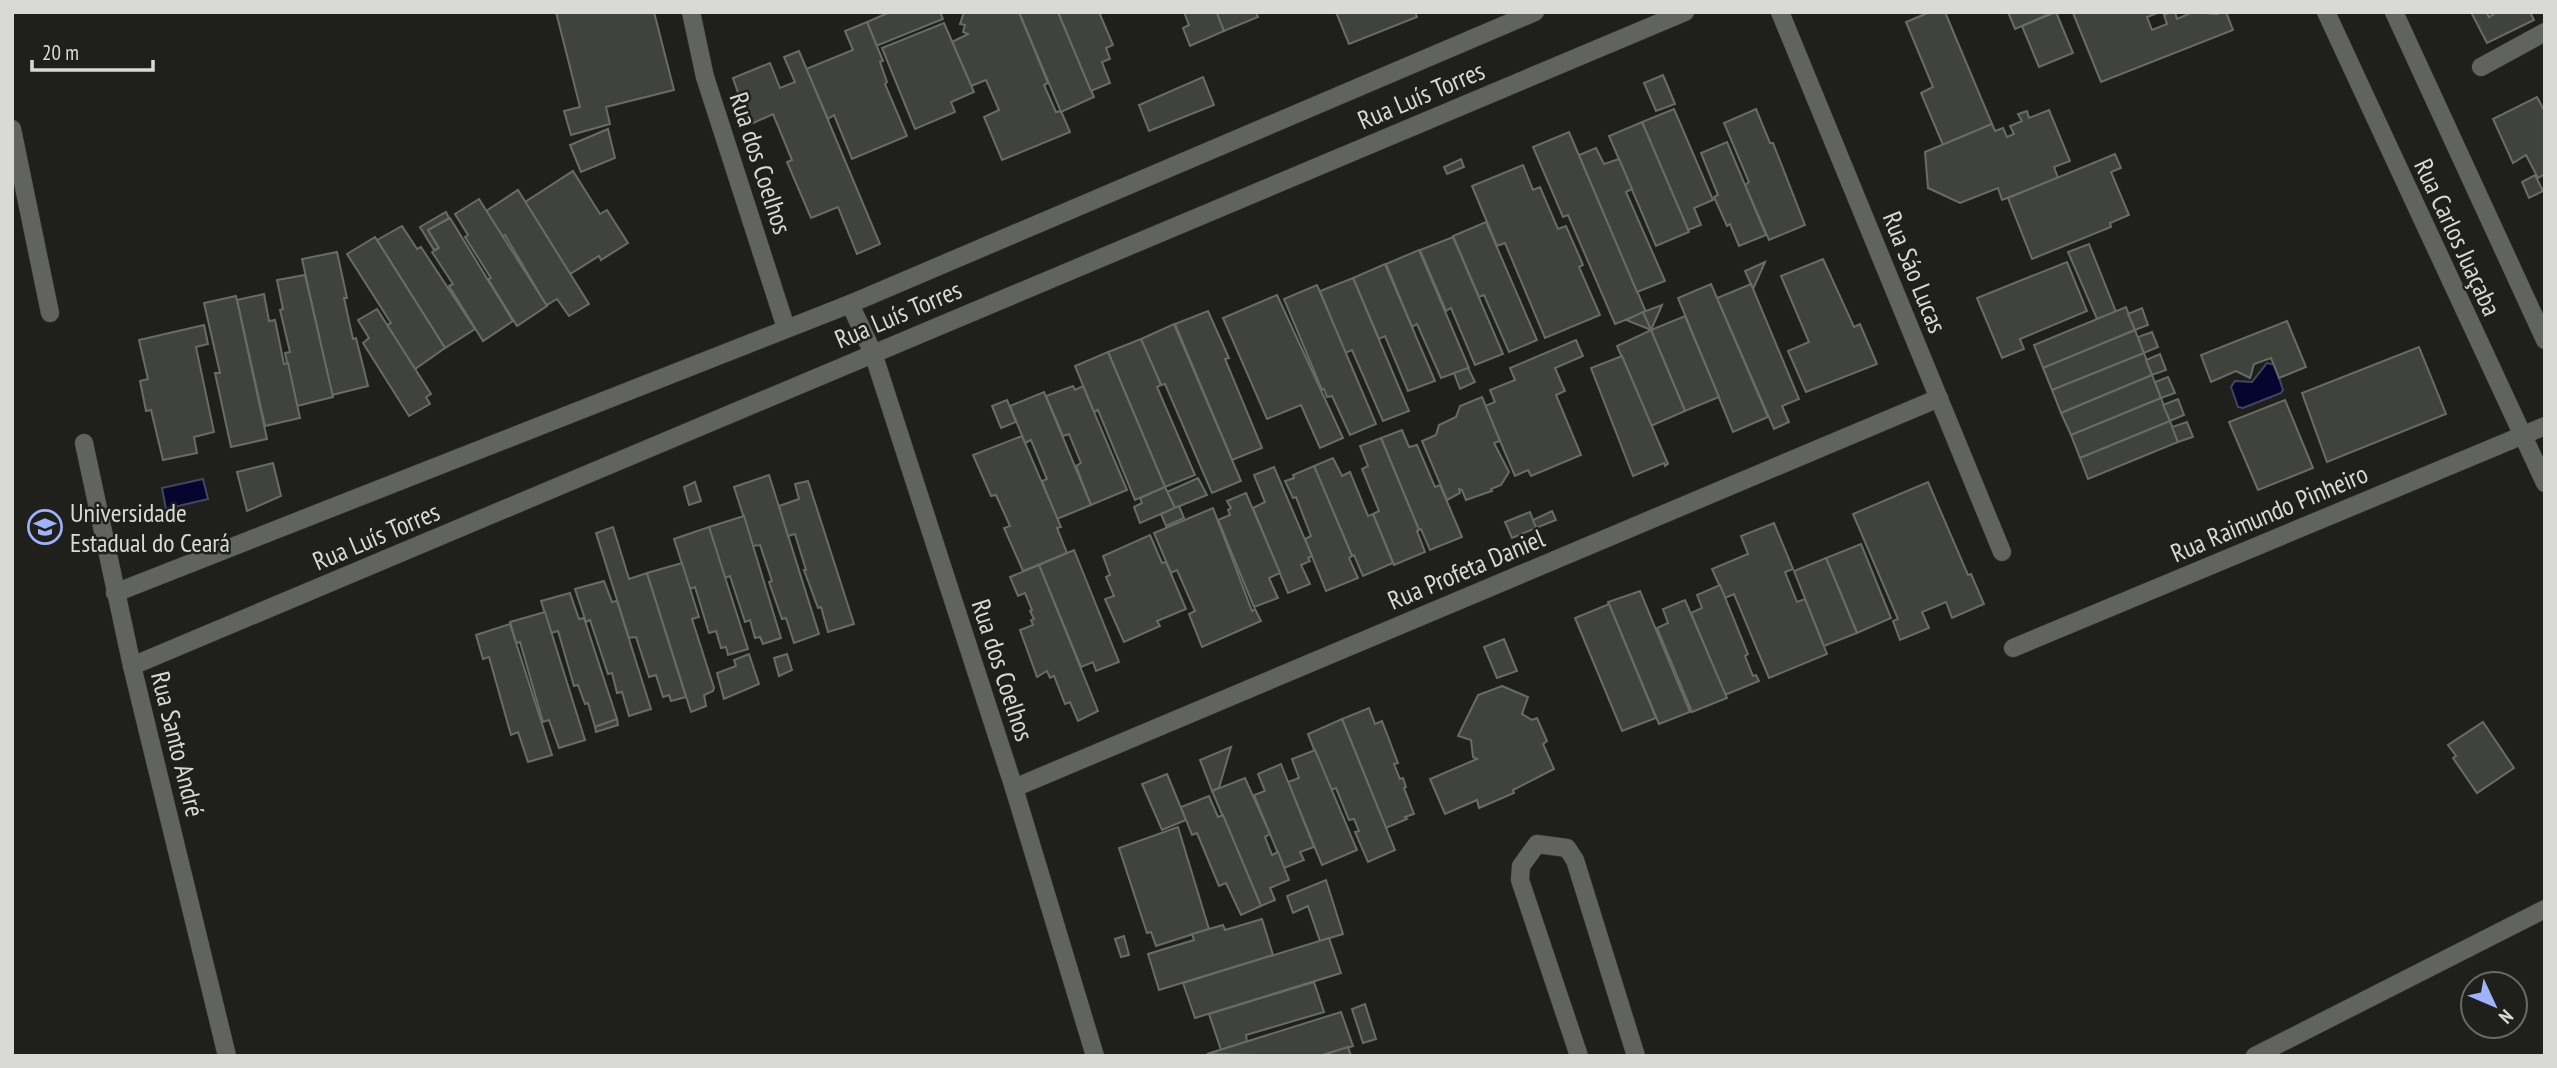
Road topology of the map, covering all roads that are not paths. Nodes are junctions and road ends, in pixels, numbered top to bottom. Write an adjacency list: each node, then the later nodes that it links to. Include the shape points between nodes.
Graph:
1 (691, 12): 12 (street, Rua dos Coelhos, via 705,77)
2 (1535, 12): 10 (street, Rua Luís Torres)
3 (1685, 12): 14 (street, Rua Luís Torres)
4 (1780, 12): 15 (street, Rua Sáo Lucas)
5 (2326, 12): 17 (street, Rua Carlos Juaçaba)
6 (2394, 12): 13 (street, Rua Carlos Juaçaba)
7 (2545, 32): 8 (street)
8 (2481, 67)
9 (12, 129): 11 (street)
10 (850, 304): 12 (street, Rua Luís Torres); 14 (street, Rua dos Coelhos)
11 (50, 313)
12 (786, 328): 21 (street, Rua Luís Torres)
13 (2545, 340)
14 (873, 353): 23 (street, Rua Luís Torres); 24 (street, Rua dos Coelhos)
15 (1939, 398): 20 (street, Rua Sáo Lucas); 24 (street, Rua Profeta Daniel)
16 (2545, 426): 17 (street, Rua Raimundo Pinheiro)
17 (2521, 436): 19 (street, Rua Carlos Juaçaba); 22 (street, Rua Raimundo Pinheiro)
18 (84, 443): 21 (street, Rua Santo André)
19 (2545, 483)
20 (2002, 552)
21 (115, 593): 23 (street, Rua Santo André)
22 (2013, 648)
23 (132, 666): 26 (street, Rua Santo André)
24 (1014, 788): 27 (street, Rua dos Coelhos)
25 (2545, 909): 30 (street)
26 (227, 1056)
27 (1095, 1056)
28 (1580, 1056): 29 (street, via 1520,880 1521,866 1537,845 1567,848 1575,860)
29 (1636, 1056)
30 (2255, 1056)

